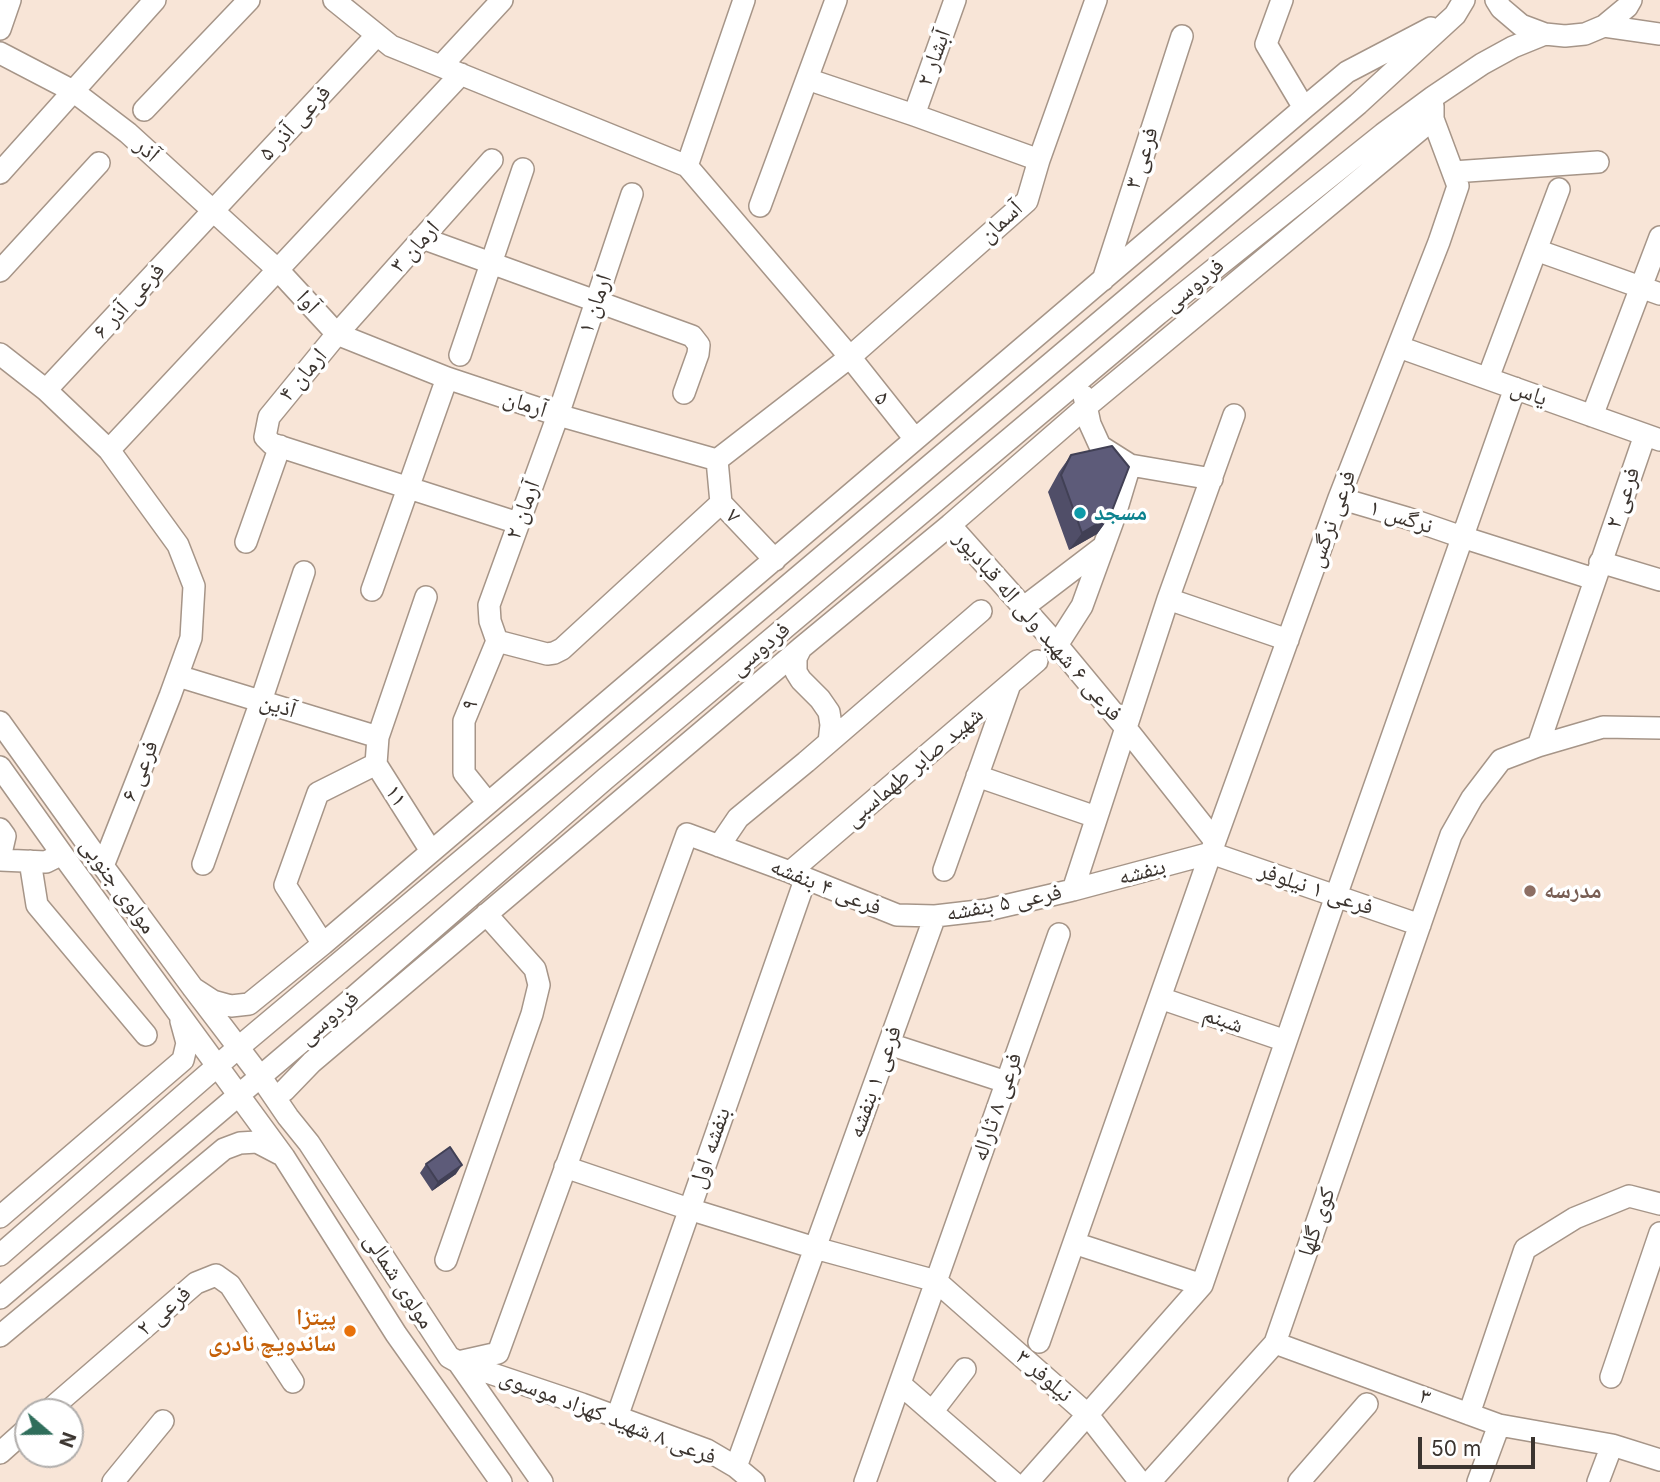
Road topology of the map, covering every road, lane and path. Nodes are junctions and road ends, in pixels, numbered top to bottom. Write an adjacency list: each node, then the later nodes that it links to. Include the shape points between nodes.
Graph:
1 (10, 0): 15 (street)
2 (155, 0): 24 (street)
3 (249, 0): 27 (street)
4 (334, 0): 18 (street)
5 (502, 0): 21 (street)
6 (744, 0): 34 (street)
7 (836, 0): 23 (street)
8 (955, 0): 28 (street, آبشار ۲)
9 (1096, 0): 31 (street, آسمان)
10 (1282, 0): 26 (street, via 1266,44)
11 (1496, 0): 16 (street, via 1521,25)
12 (1631, 0): 14 (street)
13 (1459, 8): 26 (street, via 1348,72); 129 (street, فردوسی, via 1337,122)
14 (1604, 26): 16 (street, via 1585,34); 17 (street)
15 (0, 29)
16 (1545, 34): 25 (street, فردوسی, via 1482,64)
17 (1660, 34)
18 (377, 35): 21 (street, via 391,46); 41 (street, فرعی آذر ۵)
19 (1182, 36): 48 (street, فرعی ۳)
20 (0, 53): 24 (street, آذر)
21 (441, 66): 22 (street)
22 (461, 75): 34 (street); 46 (street)
23 (807, 79): 28 (street); 40 (street)
24 (73, 91): 36 (street); 41 (street, آذر, via 128,133)
25 (1433, 97): 29 (street); 58 (street, فردوسی)
26 (1304, 108): 48 (street)
27 (144, 110)
28 (914, 115): 31 (street)
29 (1433, 120): 37 (street); 62 (street)
30 (492, 160): 43 (street, ارمان ۳)
31 (1039, 160): 55 (street, آسمان, via 1027,201)
32 (1598, 162): 37 (street)
33 (99, 163): 47 (street)
34 (687, 166): 55 (street, ۵)
35 (523, 169): 45 (street)
36 (0, 173)
37 (1455, 179): 52 (street, فرعی نرگس, via 1439,242)
38 (1559, 189): 44 (street)
39 (632, 194): 50 (street, ارمان ۱)
40 (760, 206)
41 (213, 211): 46 (street, آذر); 60 (street, فرعی آذر ۶)
42 (1660, 237): 49 (street)
43 (422, 238): 45 (street); 51 (street, ارمان ۳)
44 (1536, 250): 49 (street); 57 (street)
45 (492, 264): 50 (street); 54 (street)
46 (278, 270): 51 (street, آوا); 69 (street)
47 (0, 271)
48 (1103, 280): 67 (street)
49 (1651, 290): 65 (street)
50 (596, 302): 61 (street, via 692,336 699,345 698,354); 63 (street, ارمان ۱)
51 (337, 334): 56 (street, آرمان); 68 (street, ارمان ۴, via 269,417 265,437)
52 (1399, 347): 57 (street, یاس); 74 (street, فرعی نرگس)
53 (0, 354): 60 (street, فرعی ۶)
54 (460, 355)
55 (850, 357): 67 (street, ۵); 70 (street, آسمان)
56 (446, 378): 63 (street, آرمان); 73 (street)
57 (1488, 378): 59 (street, یاس)
58 (1080, 380): 62 (street); 81 (street, فردوسی)
59 (1515, 388): 65 (street, یاس); 78 (street)
60 (46, 390): 69 (street, فرعی ۶)
61 (684, 393)
62 (1086, 407): 71 (street, via 1100,446); 77 (street)
63 (558, 415): 70 (street, آرمان); 76 (street, آرمان ۲)
64 (1234, 415): 72 (street)
65 (1592, 416): 66 (street, یاس)
66 (1652, 437): 83 (street, فرعی ۲)
67 (915, 439): 82 (street)
68 (280, 446): 73 (street); 79 (street)
69 (109, 450): 97 (street, فرعی ۶, via 178,545 194,586 191,638)
70 (717, 460): 75 (street, ۷)
71 (1130, 465): 72 (street); 80 (street)
72 (1212, 479): 89 (street)
73 (408, 488): 76 (street); 87 (street)
74 (1339, 498): 78 (street, نرگس ۱); 92 (street, فرعی نرگس)
75 (720, 503): 82 (street, ۷); 93 (street, via 562,649 547,654)
76 (519, 523): 93 (street, آرمان ۲, via 489,605)
77 (950, 525): 85 (street); 90 (street, فرعی ۶ شهید ولی اله قبادپور)
78 (1462, 537): 83 (street, نرگس ۱); 123 (street)
79 (246, 542)
80 (1104, 546): 90 (street); 94 (street, via 1082,606)
81 (870, 557): 85 (street); 131 (street, فردوسی)
82 (775, 561): 109 (street)
83 (1597, 570): 86 (street, نرگس ۱); 105 (street, فرعی ۲)
84 (304, 572): 99 (street)
85 (886, 579): 95 (street)
86 (1660, 580)
87 (372, 590)
88 (426, 597): 103 (street, ۱۱)
89 (1168, 599): 92 (street); 101 (street)
90 (1024, 607): 94 (street, فرعی ۶ شهید ولی اله قبادپور)
91 (981, 611): 104 (street)
92 (1288, 640): 113 (street, فرعی نرگس)
93 (497, 641): 109 (street, ۹, via 464,721 464,773)
94 (1057, 645): 101 (street, فرعی ۶ شهید ولی اله قبادپور)
95 (802, 648): 104 (street, via 796,672 830,712); 124 (street)
96 (1037, 661): 98 (street, شهید صابر طهماسبی)
97 (177, 676): 99 (street, آذین); 119 (street, فرعی ۶)
98 (1010, 685): 108 (street); 121 (street, شهید صابر طهماسبی)
99 (261, 701): 103 (street, آذین); 118 (street)
100 (0, 722): 119 (street, مولوی جنوبی)
101 (1125, 727): 110 (street); 113 (street, فرعی ۶ شهید ولی اله قبادپور)
102 (1660, 728): 105 (street, کوی گلها, via 1603,727)
103 (378, 737): 106 (street, ۱۱)
104 (829, 743): 112 (street, via 738,818)
105 (1538, 746): 126 (street, کوی گلها, via 1501,760 1472,798 1451,835)
106 (376, 764): 114 (street, ۱۱); 128 (street, via 317,793 285,885)
107 (0, 767): 115 (street, مولوی جنوبی)
108 (977, 776): 110 (street); 120 (street)
109 (488, 803): 114 (street)
110 (1097, 817): 122 (street)
111 (0, 830): 116 (street, via 5,836)
112 (719, 846): 121 (street, فرعی ۴ بنفشه); 146 (street, فرعی ۴ بنفشه, via 687,834)
113 (1213, 847): 122 (street, بنفشه); 123 (street, فرعی ۱ نیلوفر); 132 (street, فرعی نرگس)
114 (431, 851): 128 (street)
115 (62, 854): 117 (street, via 46,862); 133 (street, مولوی جنوبی)
116 (0, 859): 117 (street)
117 (30, 861): 134 (street, via 37,905)
118 (202, 864)
119 (103, 866): 130 (street, مولوی جنوبی)
120 (944, 870)
121 (798, 876): 125 (street, فرعی ۴ بنفشه, via 897,915); 148 (street, بنفشه اول)
122 (1073, 890): 125 (street, فرعی ۵ بنفشه, via 987,910)
123 (1336, 896): 126 (street, فرعی ۱ نیلوفر); 135 (street)
124 (486, 914): 142 (street); 156 (street, via 535,969 538,985 532,1014)
125 (935, 916): 136 (street, فرعی ۱ بنفشه)
126 (1420, 925): 165 (street, کوی گلها)
127 (1059, 934): 141 (street, فرعی ۸ ثاراله)
128 (323, 944): 130 (street, via 249,1004 213,1001)
129 (328, 972): 131 (street, via 331,992 343,999); 138 (street, فردوسی)
130 (193, 988): 138 (street, مولوی جنوبی)
131 (354, 997): 137 (street, فردوسی)
132 (1160, 998): 135 (street, شبنم); 152 (street, فرعی نرگس)
133 (180, 1016): 139 (street, مولوی جنوبی); 149 (street, via 187,1044 183,1060)
134 (146, 1035)
135 (1286, 1041): 159 (street)
136 (889, 1044): 141 (street); 153 (street, فرعی ۱ بنفشه)
137 (296, 1046): 140 (street, فردوسی); 142 (street)
138 (239, 1047): 139 (street, فردوسی); 140 (street, مولوی جنوبی)
139 (219, 1066): 143 (street, مولوی جنوبی); 150 (street, فردوسی)
140 (260, 1076): 143 (street, فردوسی); 144 (street, مولوی شمالی)
141 (1006, 1083): 157 (street, فرعی ۸ ثاراله)
142 (284, 1091): 144 (street)
143 (239, 1094): 145 (street, مولوی شمالی); 154 (street, فردوسی)
144 (288, 1117): 161 (street, مولوی شمالی)
145 (284, 1157): 162 (street, مولوی شمالی); 163 (street, via 257,1142 224,1149)
146 (565, 1167): 148 (street); 166 (street, via 498,1353)
147 (1660, 1204): 176 (street, via 1629,1196 1575,1218 1525,1249)
148 (689, 1209): 153 (street); 177 (street, بنفشه اول)
149 (0, 1217)
150 (35, 1223): 154 (street, via 30,1241 44,1254); 155 (street, فردوسی)
151 (1660, 1233): 169 (street)
152 (1074, 1243): 159 (street); 164 (street, فرعی نرگس)
153 (815, 1248): 157 (street); 184 (street, فرعی ۱ بنفشه)
154 (54, 1253): 158 (street, فردوسی)
155 (0, 1254): 158 (street, via 18,1257 23,1265)
156 (446, 1260)
157 (936, 1281): 171 (street, فرعی ۸ ثاراله); 175 (street, نیلوفر ۳)
158 (19, 1282): 160 (street, فردوسی)
159 (1202, 1285): 175 (street)
160 (0, 1298)
161 (423, 1319): 162 (street); 166 (street, مولوی شمالی)
162 (396, 1334): 168 (street, مولوی شمالی)
163 (0, 1336)
164 (1038, 1342)
165 (1275, 1343): 176 (street, ۳); 194 (street, کوی گلها)
166 (453, 1360): 168 (street); 177 (street, فرعی ۸ شهید کهزاد موسوی); 188 (street, مولوی شمالی)
167 (965, 1369): 174 (street)
168 (424, 1375): 187 (street, مولوی شمالی)
169 (1611, 1377)
170 (293, 1382): 172 (street, فرعی ۲, via 230,1285 216,1275 196,1283)
171 (900, 1384): 174 (street); 190 (street, فرعی ۸ ثاراله)
172 (63, 1398)
173 (1367, 1404): 185 (street)
174 (932, 1412): 191 (street)
175 (1087, 1414): 192 (street); 193 (street, نیلوفر ۳)
176 (1469, 1414): 179 (street, ۳)
177 (617, 1417): 184 (street, فرعی ۸ شهید کهزاد موسوی, via 707,1450)
178 (163, 1421): 186 (street)
179 (1499, 1425): 181 (street, ۳); 195 (street)
180 (14, 1440): 182 (street)
181 (1612, 1445): 183 (street, ۳); 196 (street)
182 (0, 1453)
183 (1660, 1460)
184 (736, 1467): 189 (street, فرعی ۸ شهید کهزاد موسوی)
185 (1310, 1479)
186 (113, 1482)
187 (501, 1482)
188 (542, 1482)
189 (754, 1482)
190 (865, 1482)
191 (1013, 1482)
192 (1028, 1482)
193 (1140, 1482)
194 (1150, 1482)
195 (1478, 1482)
196 (1598, 1482)

